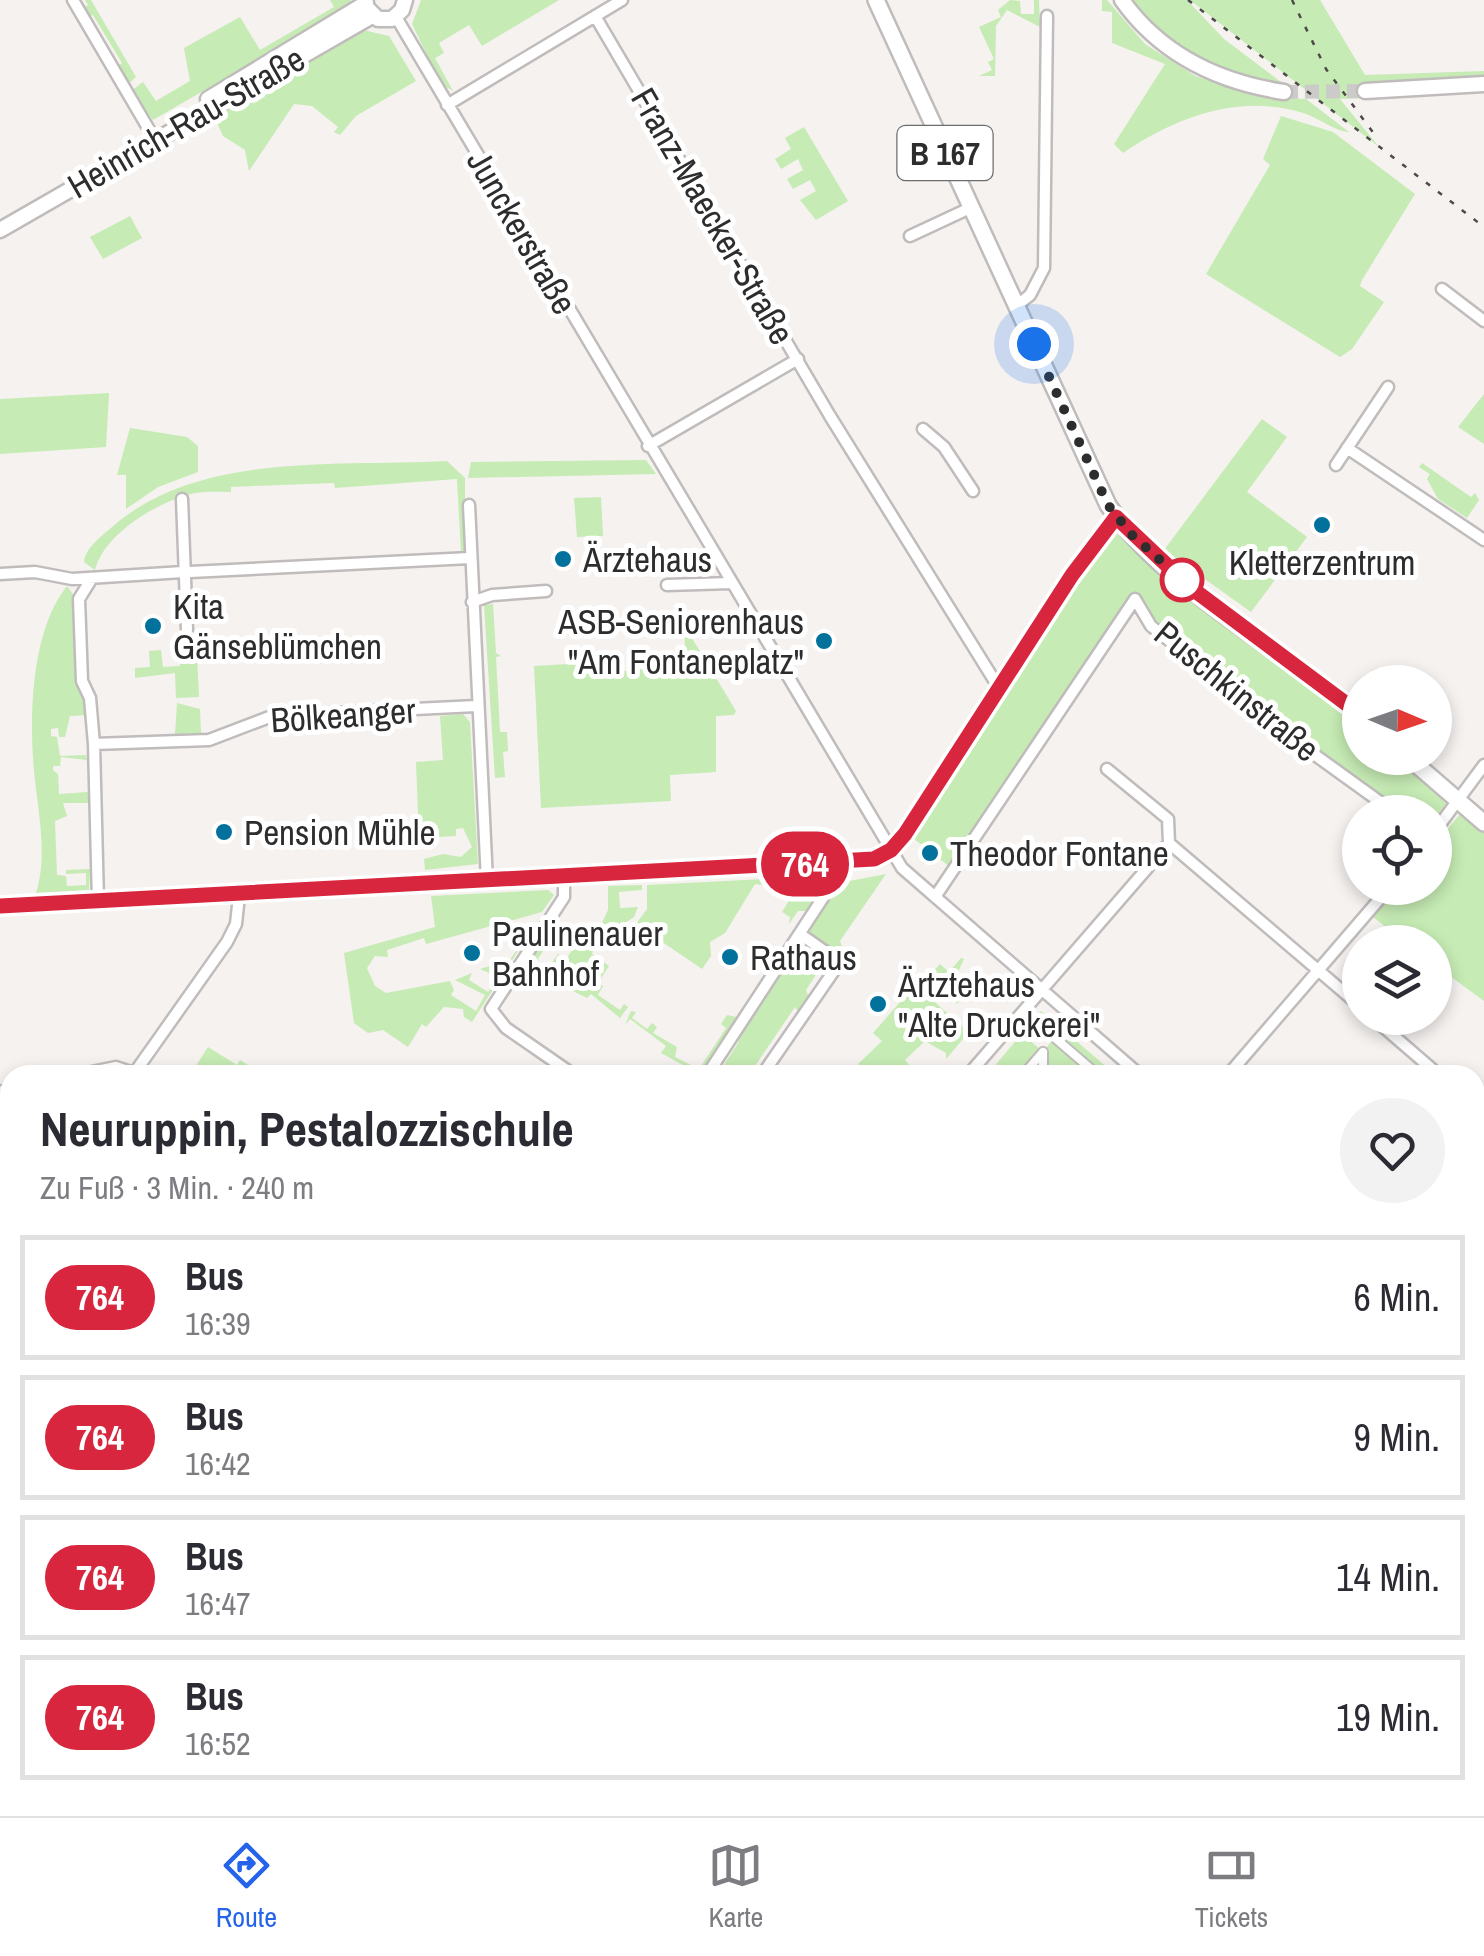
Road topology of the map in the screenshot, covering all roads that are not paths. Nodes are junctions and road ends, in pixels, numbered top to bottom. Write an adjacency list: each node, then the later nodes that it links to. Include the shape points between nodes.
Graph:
1 (72, 0): 14 (street)
2 (405, 0): 9 (main road)
3 (622, 0): 7 (street)
4 (876, 0): 15 (main road, B 167)
5 (1122, 0): 11 (main road, via 1161,42 1198,67)
6 (368, 6): 9 (main road, via 383,20); 14 (main road, Heinrich-Rau-Straße); 17 (main road, Heinrich-Rau-Straße)
7 (596, 16): 13 (street); 22 (street, Franz-Maecker-Straße)
8 (1047, 16): 20 (street, via 1044,268)
9 (396, 17): 13 (street, Junckerstraße)
10 (1484, 84): 12 (main road)
11 (1284, 92)
12 (1366, 92)
13 (447, 104): 25 (street, Junckerstraße)
14 (151, 133): 16 (main road, Heinrich-Rau-Straße)
15 (970, 208): 18 (street); 20 (main road, B 167)
16 (0, 220)
17 (0, 230)
18 (910, 236)
19 (1442, 289): 21 (street)
20 (1016, 306): 31 (main road, B 167)
21 (1484, 320)
22 (798, 359): 25 (street); 44 (street, Franz-Maecker-Straße)
23 (1388, 387): 26 (street)
24 (923, 429): 28 (street, via 944,447)
25 (648, 446): 38 (street, Junckerstraße)
26 (1348, 448): 27 (street); 27 (street, via 1336,465)
27 (1366, 460): 32 (street)
28 (973, 491)
29 (182, 499): 34 (street)
30 (469, 505): 33 (street)
31 (1116, 517): 44 (street); 45 (main road, Puschkinstraße / B 167, via 1190,587)
32 (1484, 540)
33 (470, 558): 34 (street); 42 (street)
34 (185, 570): 36 (street); 43 (street)
35 (0, 574): 37 (street)
36 (92, 578): 37 (street); 41 (street)
37 (72, 579): 41 (street)
38 (731, 582): 39 (street); 56 (street, Junckerstraße)
39 (667, 585)
40 (546, 591): 42 (street)
41 (79, 600): 47 (street, via 82,680)
42 (472, 602): 46 (street)
43 (187, 630)
44 (999, 688): 56 (street)
45 (1342, 701)
46 (476, 706): 47 (street, Bölkeanger, via 272,716 210,740); 59 (street)
47 (94, 744): 62 (street)
48 (1484, 764): 52 (street)
49 (1108, 769): 55 (street, via 1168,819)
50 (1428, 775): 52 (main road)
51 (1370, 795): 61 (street, Puschkinstraße, via 1151,626 1135,598)
52 (1457, 802): 53 (street); 54 (main road)
53 (1452, 809)
54 (1484, 823)
55 (1170, 842): 66 (street); 67 (street)
56 (891, 850): 57 (street); 61 (street, Junckerstraße)
57 (845, 864): 58 (street); 65 (street)
58 (564, 877): 59 (street); 72 (street, via 564,897 492,1009 506,1028)
59 (486, 880): 60 (street)
60 (238, 896): 62 (street); 71 (street, via 227,942)
61 (935, 897): 67 (street, Junckerstraße)
62 (98, 900): 64 (street)
63 (1373, 905): 66 (street)
64 (0, 906)
65 (800, 934): 73 (street); 74 (street, via 840,962)
66 (1318, 970): 68 (street); 80 (street)
67 (1040, 990): 75 (street); 79 (street, Junckerstraße)
68 (1342, 991)
69 (1393, 1035): 81 (street)
70 (1055, 1038): 78 (street)
71 (139, 1065)
72 (560, 1065)
73 (714, 1065)
74 (769, 1065)
75 (976, 1065)
76 (1032, 1065): 77 (street, via 1043,1052)
77 (1043, 1065)
78 (1086, 1065)
79 (1128, 1065)
80 (1237, 1065)
81 (1428, 1065)

